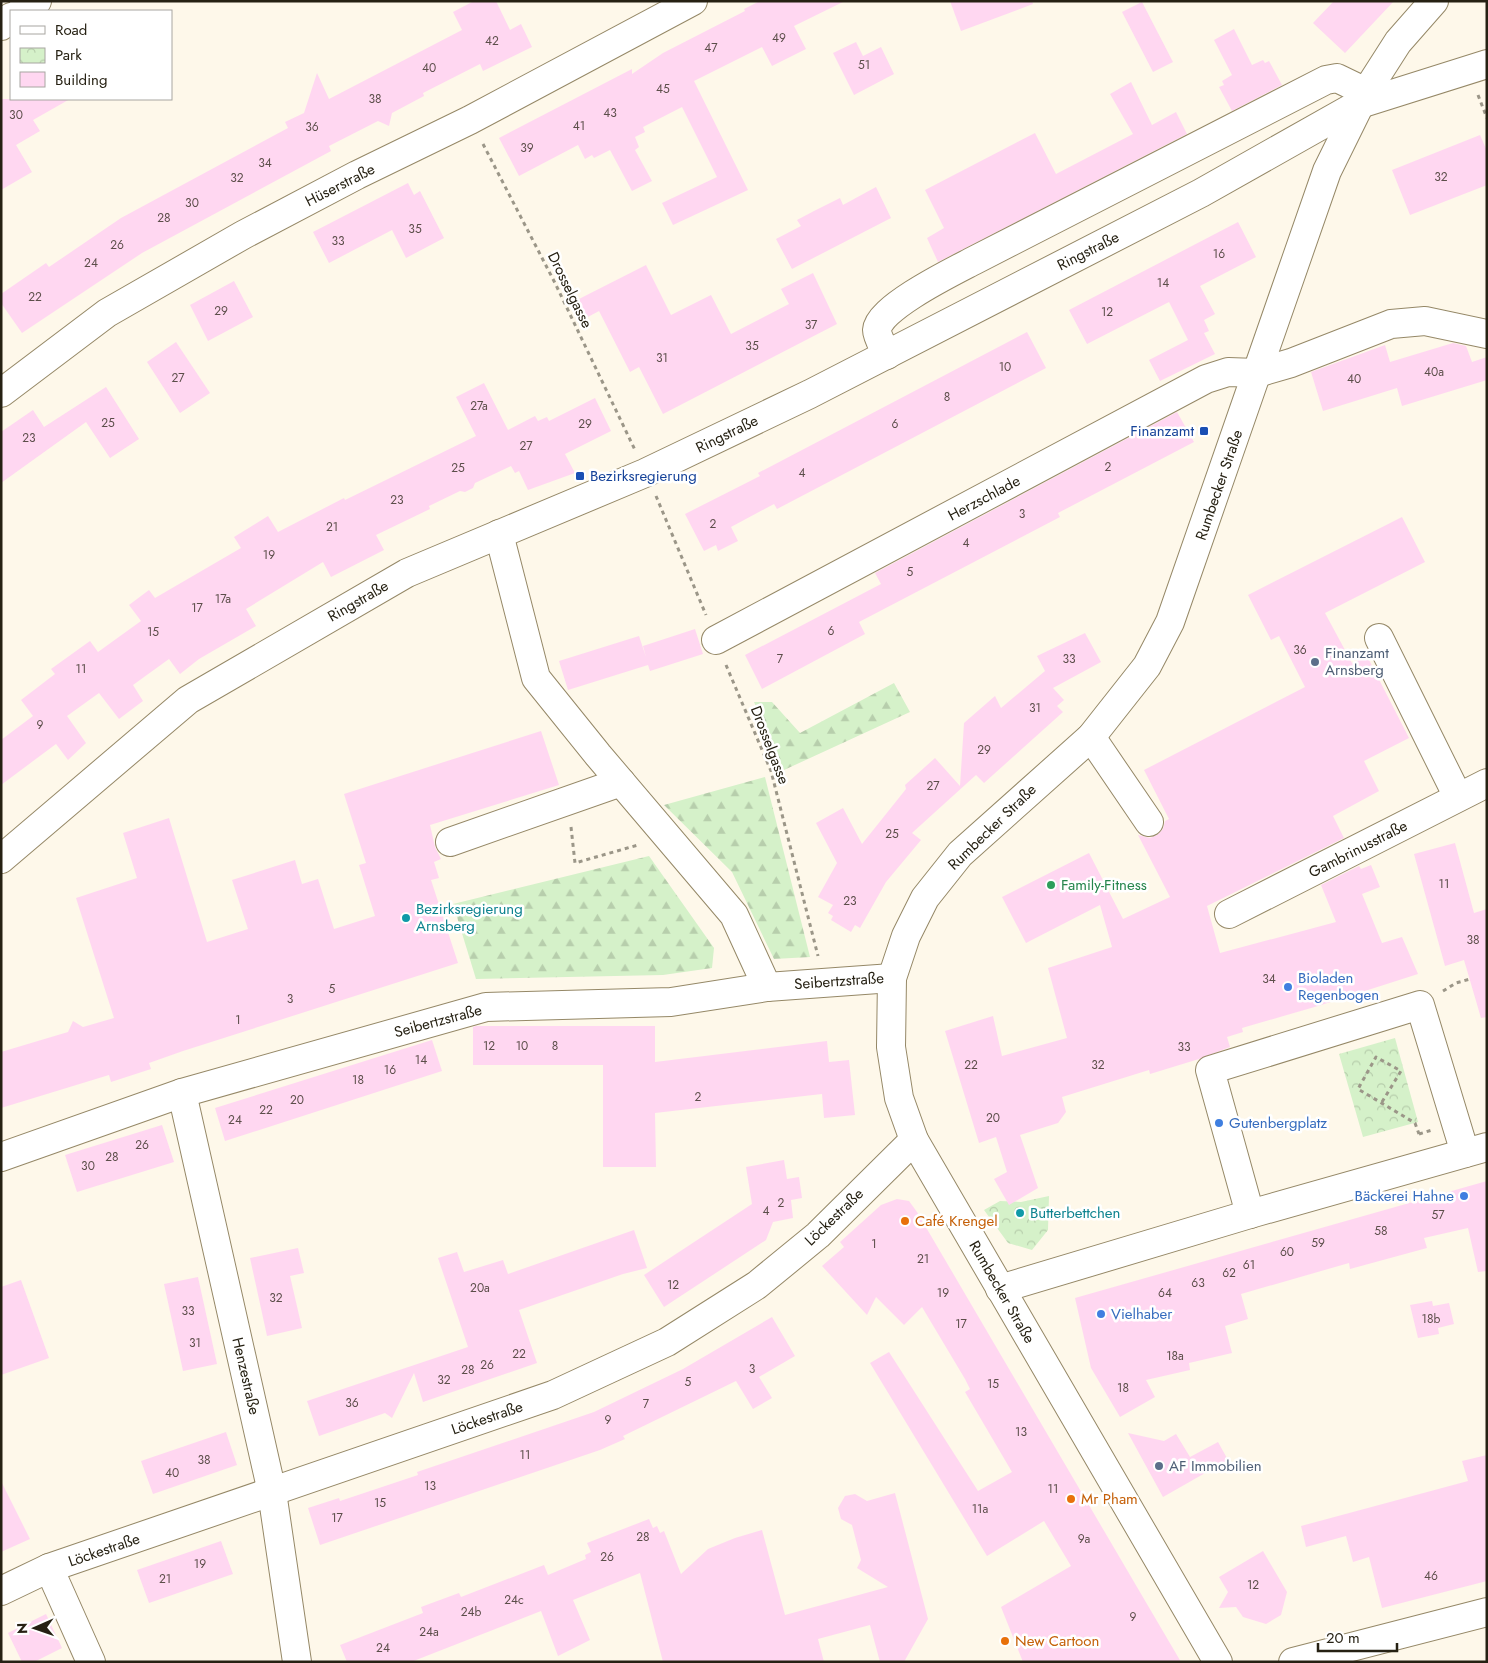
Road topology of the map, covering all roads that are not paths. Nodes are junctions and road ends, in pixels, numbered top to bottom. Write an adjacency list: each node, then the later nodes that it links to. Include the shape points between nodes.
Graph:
1 (37, 1): 4 (street)
2 (693, 1): 10 (street, Hüserstraße, via 470,120 243,235 107,313)
3 (1434, 1): 6 (street, Rumbecker Straße, via 1398,42)
4 (23, 10)
5 (1487, 64): 6 (street, Ringstraße)
6 (1361, 99): 8 (street, Ringstraße, via 1201,193); 8 (street, via 1337,78 1326,80 926,286 879,322 877,331); 9 (street, Rumbecker Straße, via 1327,171)
7 (1487, 334): 9 (street, Herzschlade, via 1425,321 1391,324)
8 (887, 355): 11 (street, Ringstraße, via 645,473)
9 (1257, 373): 13 (street, Herzschlade, via 1228,372 1206,379); 14 (street, Rumbecker Straße, via 1170,622 1147,666)
10 (4, 383)
11 (499, 534): 15 (street, via 536,678); 20 (street, Ringstraße, via 407,573 188,700)
12 (1378, 638): 17 (street)
13 (716, 640)
14 (1090, 736): 18 (street); 22 (street, Rumbecker Straße, via 960,854 925,898 906,936)
15 (621, 782): 19 (street); 23 (street, via 734,915)
16 (1487, 783): 17 (street, Gambrinusstraße)
17 (1458, 798): 21 (street, Gambrinusstraße)
18 (1149, 822)
19 (450, 842)
20 (1, 859)
21 (1229, 914)
22 (892, 978): 23 (street, Seibertzstraße); 25 (street, Rumbecker Straße, via 891,1047 899,1098)
23 (767, 987): 24 (street, Seibertzstraße, via 671,1002 486,1007)
24 (182, 1093): 27 (street, Seibertzstraße); 30 (street, Henzestraße)
25 (914, 1140): 29 (street, Rumbecker Straße); 30 (street, Löckestraße, via 818,1235 757,1285 666,1342 553,1394)
26 (1476, 1150): 28 (street); 28 (street, via 1420,1005 1210,1070)
27 (1, 1157)
28 (1250, 1214): 29 (street)
29 (1000, 1289): 36 (street, Rumbecker Straße)
30 (272, 1492): 31 (street, Löckestraße); 35 (street, Henzestraße)
31 (49, 1568): 32 (street, Löckestraße); 34 (street)
32 (1, 1591)
33 (1487, 1612): 37 (street)
34 (91, 1662)
35 (296, 1662)
36 (1218, 1662)
37 (1293, 1662)

